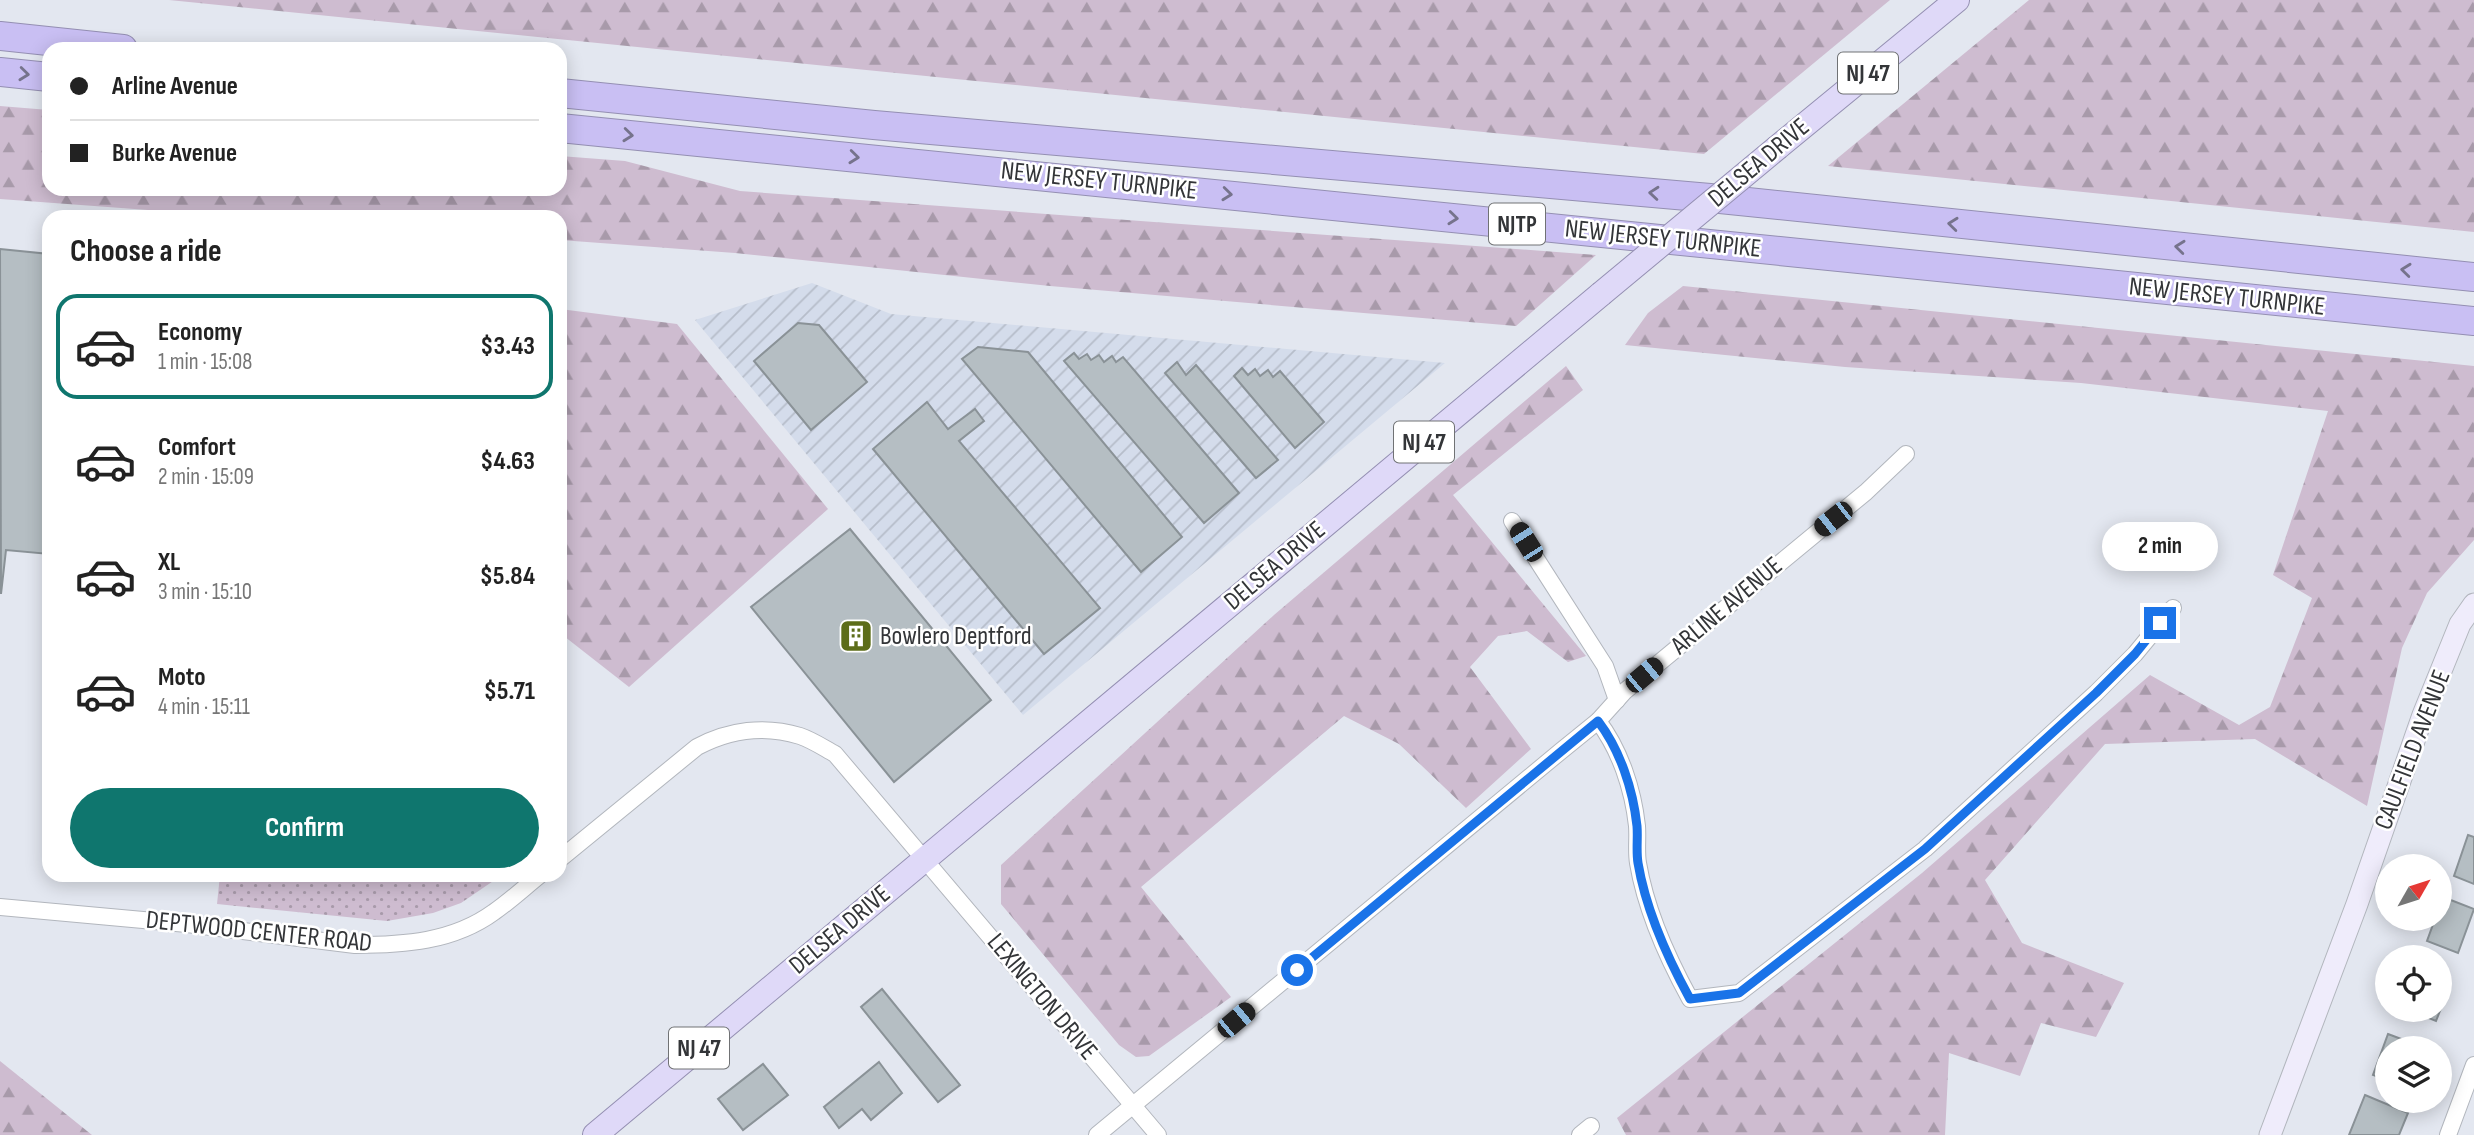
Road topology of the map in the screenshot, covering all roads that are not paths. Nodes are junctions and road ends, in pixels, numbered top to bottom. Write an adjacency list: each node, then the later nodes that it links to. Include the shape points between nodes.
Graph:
1 (1957, 0): 17 (main road, DELSEA DRIVE / NJ 47, bridge)
2 (0, 36): 3 (highway)
3 (57, 42)
4 (0, 72): 5 (highway, one-way to 5)
5 (42, 75)
6 (567, 94): 8 (highway, NEW JERSEY TURNPIKE / NJTP, one-way to 6, via 1710,198)
7 (567, 129): 9 (highway, NEW JERSEY TURNPIKE / NJTP, one-way to 9)
8 (2474, 277)
9 (2474, 321)
10 (1906, 454): 14 (street, ARLINE AVENUE)
11 (1513, 521): 14 (street, via 1605,666)
12 (2474, 604): 25 (street, CAULFIELD AVENUE, via 2460,624 2423,715)
13 (2173, 608): 15 (street, via 2096,693 1925,849 1739,993 1690,999 1671,964 1637,862 1637,824 1629,785)
14 (1617, 700): 15 (street, ARLINE AVENUE)
15 (1598, 721): 21 (street, ARLINE AVENUE)
16 (567, 853): 17 (street, via 697,747 720,735 768,730 802,737 835,754)
17 (925, 859): 21 (street, LEXINGTON DRIVE); 22 (main road, DELSEA DRIVE / NJ 47)
18 (531, 882): 19 (street, DEPTWOOD CENTER ROAD, via 468,927 440,938 382,945)
19 (0, 907)
20 (2474, 1065): 26 (street)
21 (1133, 1105): 23 (street, ARLINE AVENUE); 24 (street, LEXINGTON DRIVE)
22 (595, 1135)
23 (1097, 1135)
24 (1158, 1135)
25 (2270, 1135)
26 (2448, 1135)

